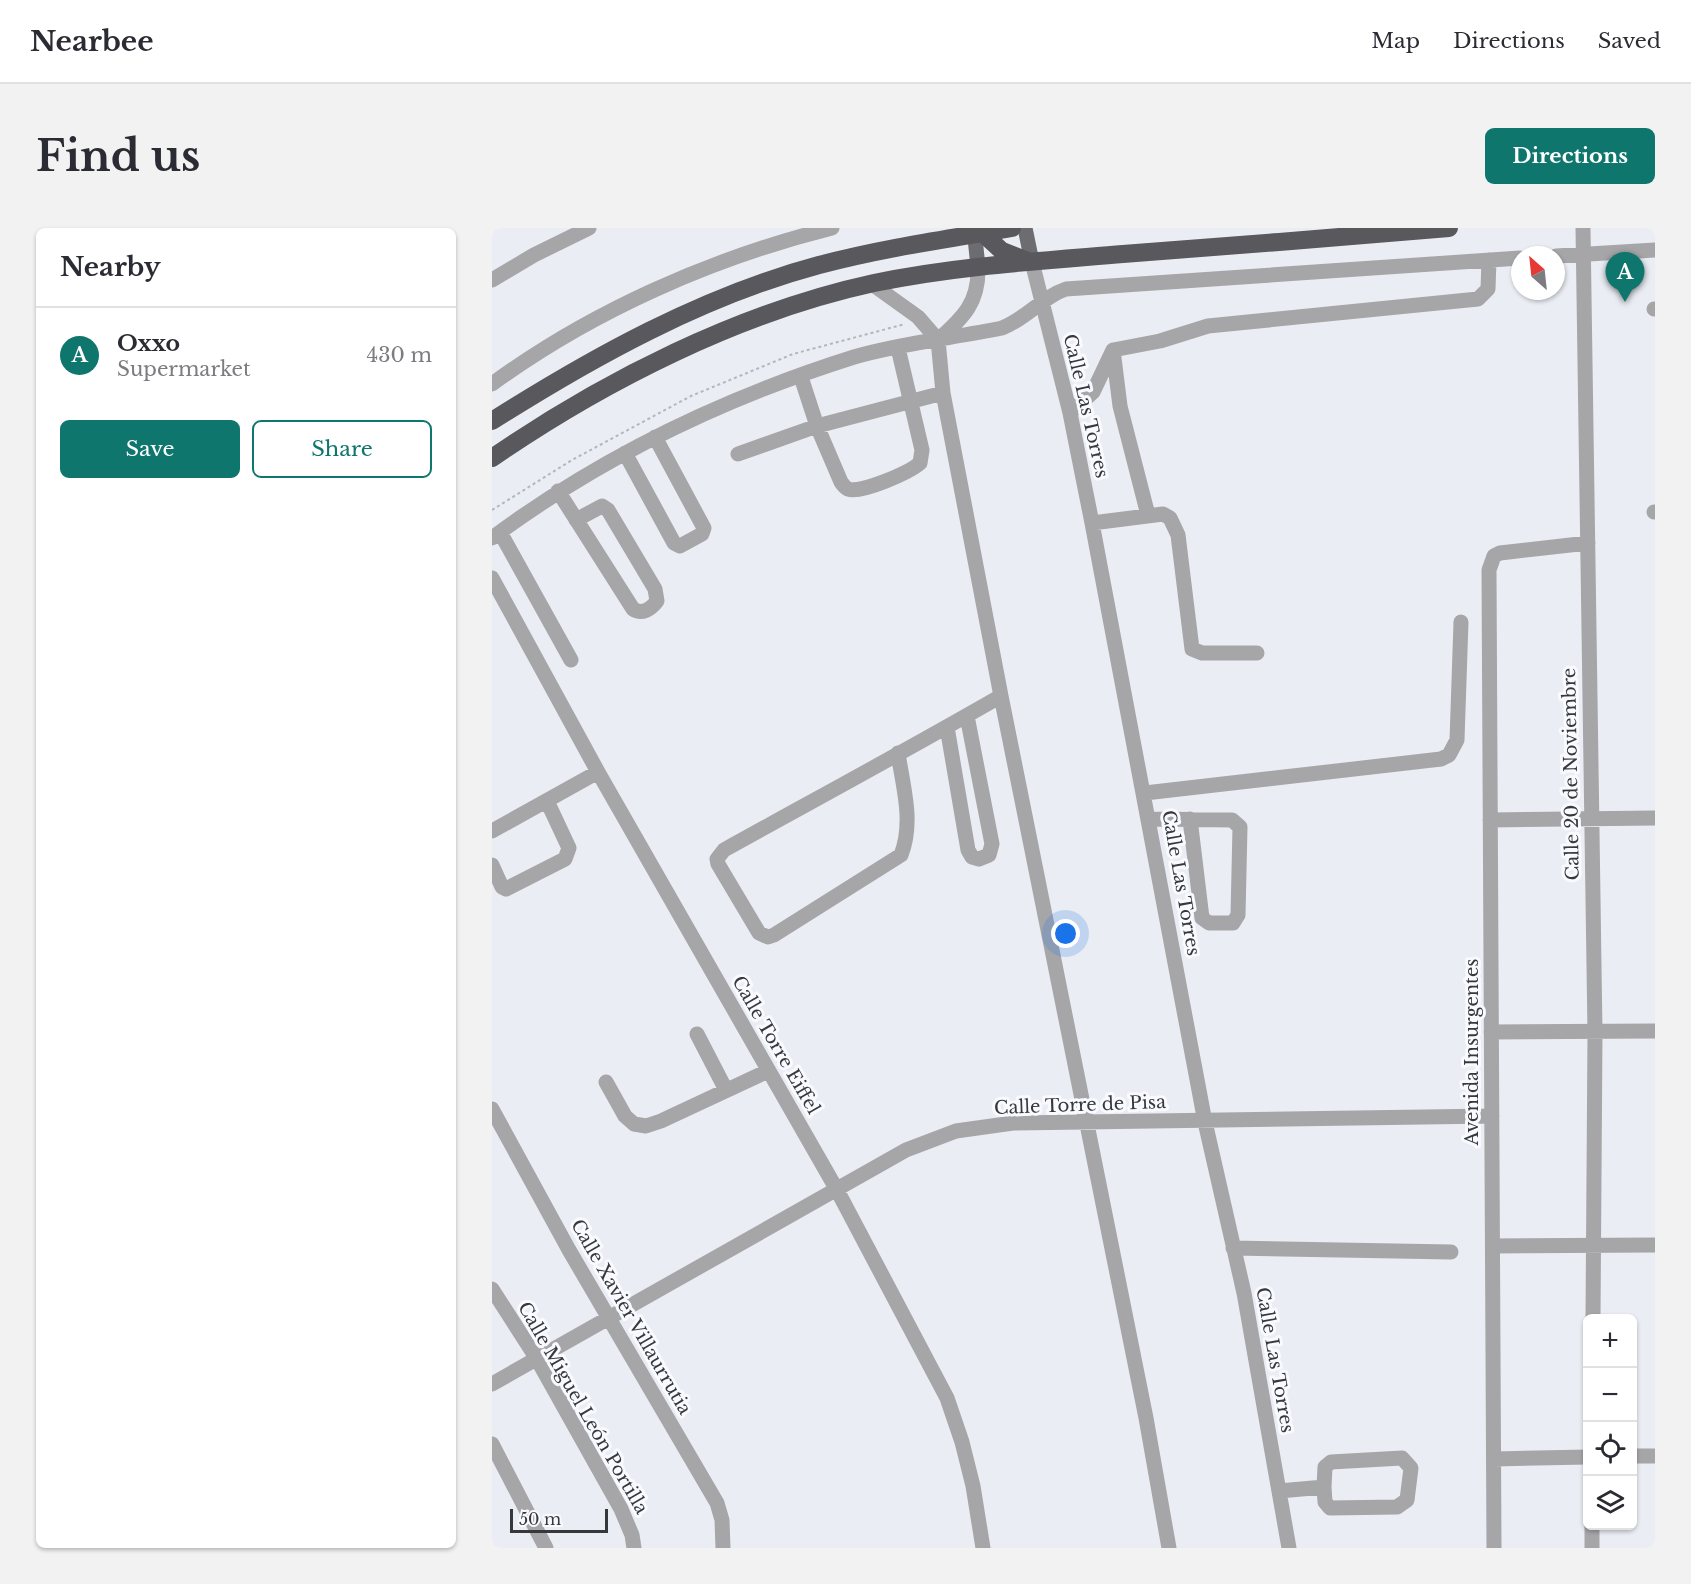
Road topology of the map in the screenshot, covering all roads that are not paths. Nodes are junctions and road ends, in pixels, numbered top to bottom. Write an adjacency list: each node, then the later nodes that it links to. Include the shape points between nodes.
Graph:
1 (589, 228): 15 (street)
2 (832, 228): 22 (street, via 748,253 677,281 585,325)
3 (1012, 228): 7 (highway)
4 (1025, 228): 13 (main road, Calle Las Torres)
5 (1449, 228): 13 (highway)
6 (1583, 228): 9 (street, Calle 20 de Noviembre)
7 (977, 231): 13 (highway, via 1002,251); 14 (main road); 26 (highway, via 818,265 752,287 641,335)
8 (1655, 250): 9 (street)
9 (1583, 254): 10 (street); 37 (street, Calle 20 de Noviembre)
10 (1565, 255)
11 (1511, 259): 12 (street)
12 (1489, 260): 17 (street, via 1066,289); 20 (street, via 1488,289 1478,299 1208,326)
13 (1032, 262): 14 (highway); 17 (street, Calle Las Torres)
14 (978, 267): 16 (highway); 18 (street, via 975,298)
15 (492, 280)
16 (872, 284): 18 (street, via 918,316); 31 (highway, via 787,308 680,350 593,393)
17 (1041, 303): 18 (street, via 1002,328); 25 (street, Calle Las Torres)
18 (938, 340): 19 (street); 23 (street)
19 (898, 348): 21 (street, via 856,357); 24 (street)
20 (1113, 350): 25 (street, via 1093,393); 33 (street, via 1126,435)
21 (801, 377): 27 (street); 28 (street, via 693,418)
22 (494, 378)
23 (944, 393): 24 (street); 42 (street)
24 (911, 402): 27 (street); 27 (street, via 922,450 920,463 910,472 856,490 847,489 841,482)
25 (1070, 413): 35 (street, Calle Las Torres)
26 (492, 421)
27 (817, 426): 30 (street)
28 (655, 437): 29 (street); 29 (street, via 704,528 702,534 680,546 674,543)
29 (625, 453): 32 (street)
30 (738, 454)
31 (492, 458)
32 (558, 491): 34 (street); 36 (street)
33 (1148, 515): 35 (street); 40 (street, via 1163,514 1170,518 1178,535 1192,649 1202,653)
34 (576, 520): 34 (street, via 602,506 608,510 655,589 654,606 644,611 633,609)
35 (1092, 523): 47 (street, Calle Las Torres)
36 (496, 535): 41 (street)
37 (1588, 543): 52 (street, Calle 20 de Noviembre); 53 (street, Avenida Insurgentes, via 1508,551 1494,556 1489,570)
38 (492, 578): 46 (street, Calle Torre Eiffel)
39 (1461, 622): 47 (street, via 1457,740 1449,755)
40 (1257, 653)
41 (571, 660)
42 (1001, 696): 43 (street); 65 (street)
43 (967, 716): 44 (street); 44 (street, via 992,844 989,855 979,859 968,850)
44 (947, 727): 45 (street)
45 (898, 753): 45 (street, via 908,819 908,839 901,855 774,935 759,933 717,864 719,854)
46 (598, 772): 48 (street); 60 (street, Calle Torre Eiffel)
47 (1145, 793): 50 (street, Calle Las Torres)
48 (547, 801): 54 (street); 55 (street, via 568,848 565,859 506,889)
49 (1655, 818): 52 (street)
50 (1149, 819): 51 (street); 66 (street, Calle Las Torres)
51 (1190, 819): 51 (street, via 1202,918 1209,923 1236,922 1240,827 1232,820)
52 (1590, 819): 53 (street); 58 (street, Calle 20 de Noviembre)
53 (1490, 820): 57 (street, Avenida Insurgentes)
54 (492, 831)
55 (492, 865)
56 (1655, 1031): 58 (street)
57 (1491, 1032): 58 (street); 64 (street, Avenida Insurgentes)
58 (1595, 1033): 70 (street, Calle 20 de Noviembre)
59 (697, 1034): 62 (street)
60 (768, 1071): 62 (street); 67 (street, Calle Torre Eiffel)
61 (606, 1082): 62 (street, via 625,1116 634,1124 646,1126)
62 (726, 1090)
63 (493, 1114): 75 (street, Calle Xavier Villaurrutia)
64 (1492, 1116): 66 (street, Calle Torre de Pisa); 69 (street, Avenida Insurgentes)
65 (1085, 1122): 66 (street, Calle Torre de Pisa); 67 (street, Calle Torre de Pisa, via 1013,1123 956,1131 906,1150); 90 (street)
66 (1205, 1122): 71 (street, Calle Las Torres)
67 (837, 1190): 75 (street, Calle Torre de Pisa); 89 (street, Calle Torre Eiffel, via 947,1398 970,1475)
68 (1655, 1245): 70 (street)
69 (1493, 1246): 70 (street); 82 (street, Avenida Insurgentes)
70 (1595, 1247): 74 (street, Calle 20 de Noviembre)
71 (1233, 1248): 72 (street); 84 (street, Calle Las Torres)
72 (1451, 1252)
73 (492, 1289): 76 (street, Calle Miguel León Portilla)
74 (1593, 1314)
75 (608, 1317): 76 (street, Calle Torre de Pisa); 88 (street, Calle Xavier Villaurrutia, via 717,1503)
76 (537, 1359): 77 (street, Calle Torre de Pisa); 87 (street, Calle Miguel León Portilla, via 621,1509)
77 (492, 1384)
78 (492, 1444): 86 (street)
79 (1637, 1456): 80 (street)
80 (1655, 1456)
81 (1583, 1457): 82 (street)
82 (1494, 1459): 92 (street, Avenida Insurgentes)
83 (1324, 1487): 83 (street, via 1325,1467 1331,1462 1402,1458 1411,1468 1407,1500 1397,1507 1330,1508 1325,1502); 84 (street)
84 (1279, 1491): 91 (street, Calle Las Torres)
85 (1592, 1530): 93 (street)
86 (546, 1548)
87 (634, 1548)
88 (723, 1548)
89 (983, 1548)
90 (1169, 1548)
91 (1289, 1548)
92 (1494, 1548)
93 (1593, 1548)

